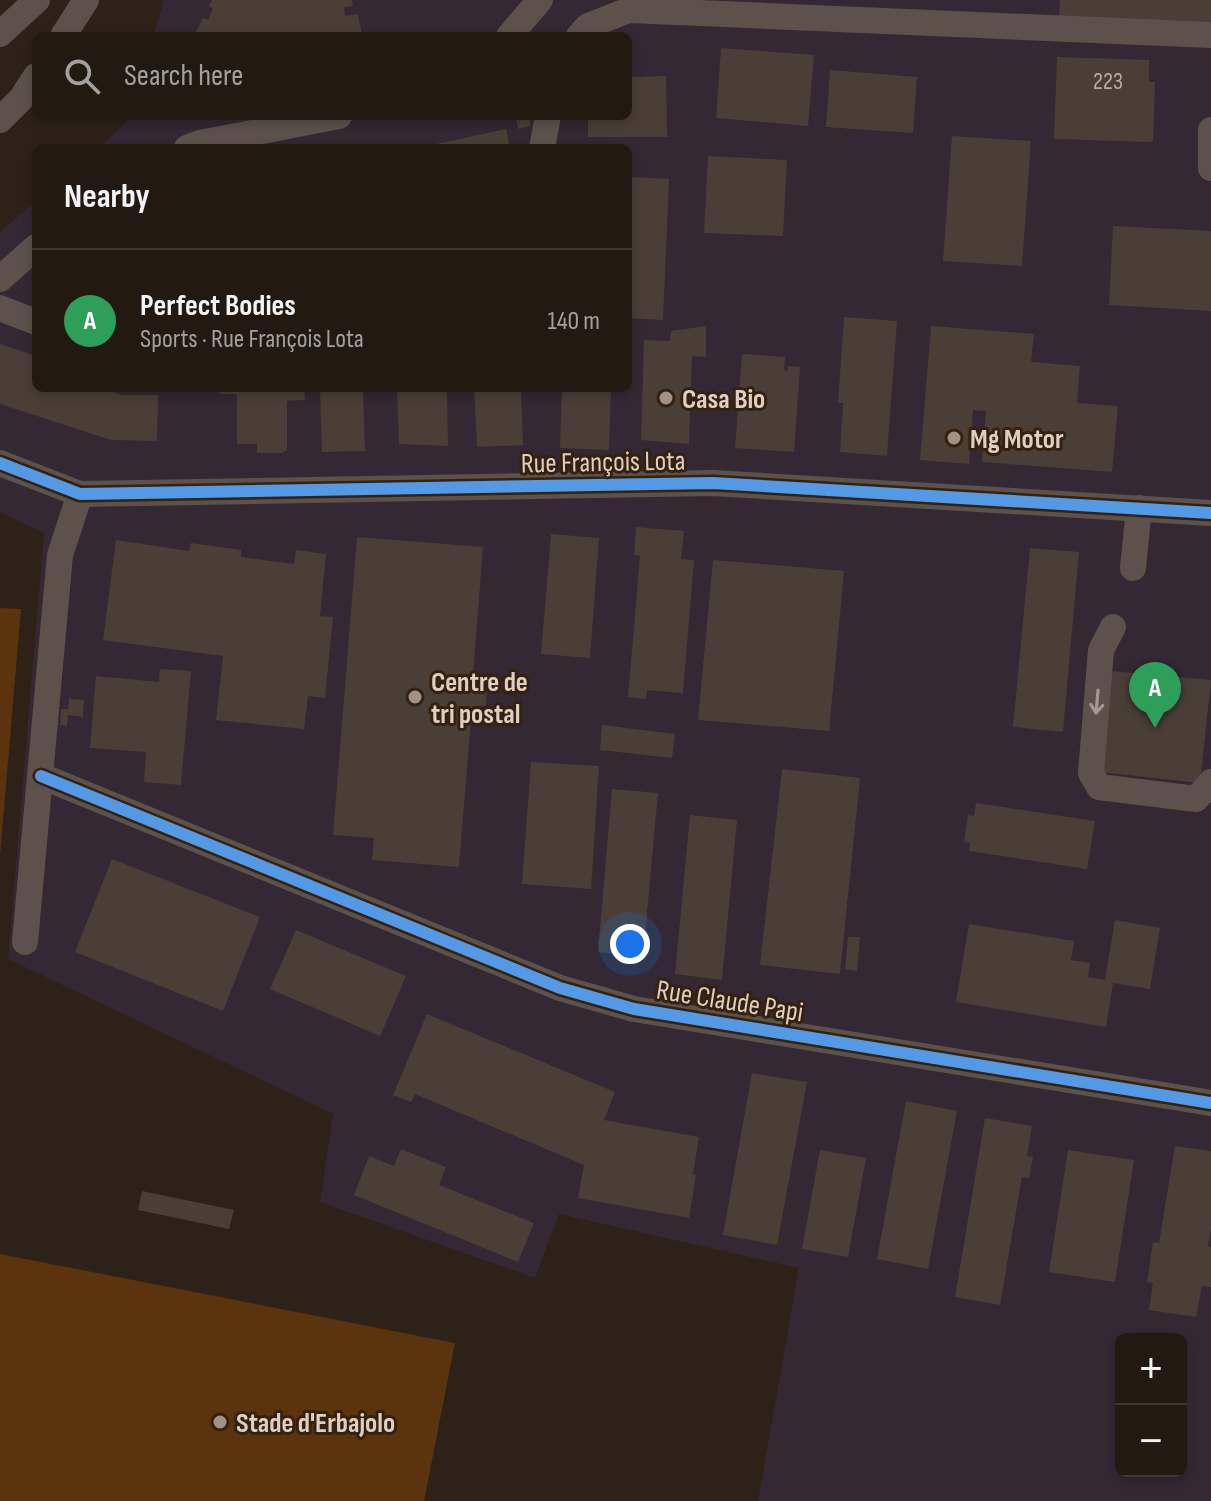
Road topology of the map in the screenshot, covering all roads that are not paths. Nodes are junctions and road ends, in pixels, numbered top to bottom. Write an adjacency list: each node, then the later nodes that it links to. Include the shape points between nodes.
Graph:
1 (37, 0): 7 (street)
2 (86, 0): 4 (street)
3 (540, 0): 5 (street)
4 (66, 32)
5 (512, 32)
6 (583, 32): 8 (street, via 629,10)
7 (0, 34)
8 (1211, 35)
9 (32, 82): 10 (street)
10 (0, 120)
11 (318, 120): 14 (street)
12 (547, 120): 15 (street)
13 (1211, 130): 16 (street)
14 (197, 144)
15 (543, 144)
16 (1211, 168)
17 (32, 251): 18 (street)
18 (0, 279)
19 (0, 308): 20 (street)
20 (32, 320)
21 (0, 463): 22 (street, Rue François Lota)
22 (80, 494): 23 (street, Rue François Lota, via 713,483); 27 (street, via 60,555)
23 (1139, 508): 24 (street, Rue François Lota); 25 (street)
24 (1211, 513)
25 (1133, 568)
26 (1113, 627): 28 (street, one-way to 28, via 1101,650 1091,773 1099,787 1196,799)
27 (41, 776): 29 (street); 30 (street, Rue Claude Papi, via 560,988 634,1009)
28 (1211, 782)
29 (25, 942)
30 (1211, 1103)

